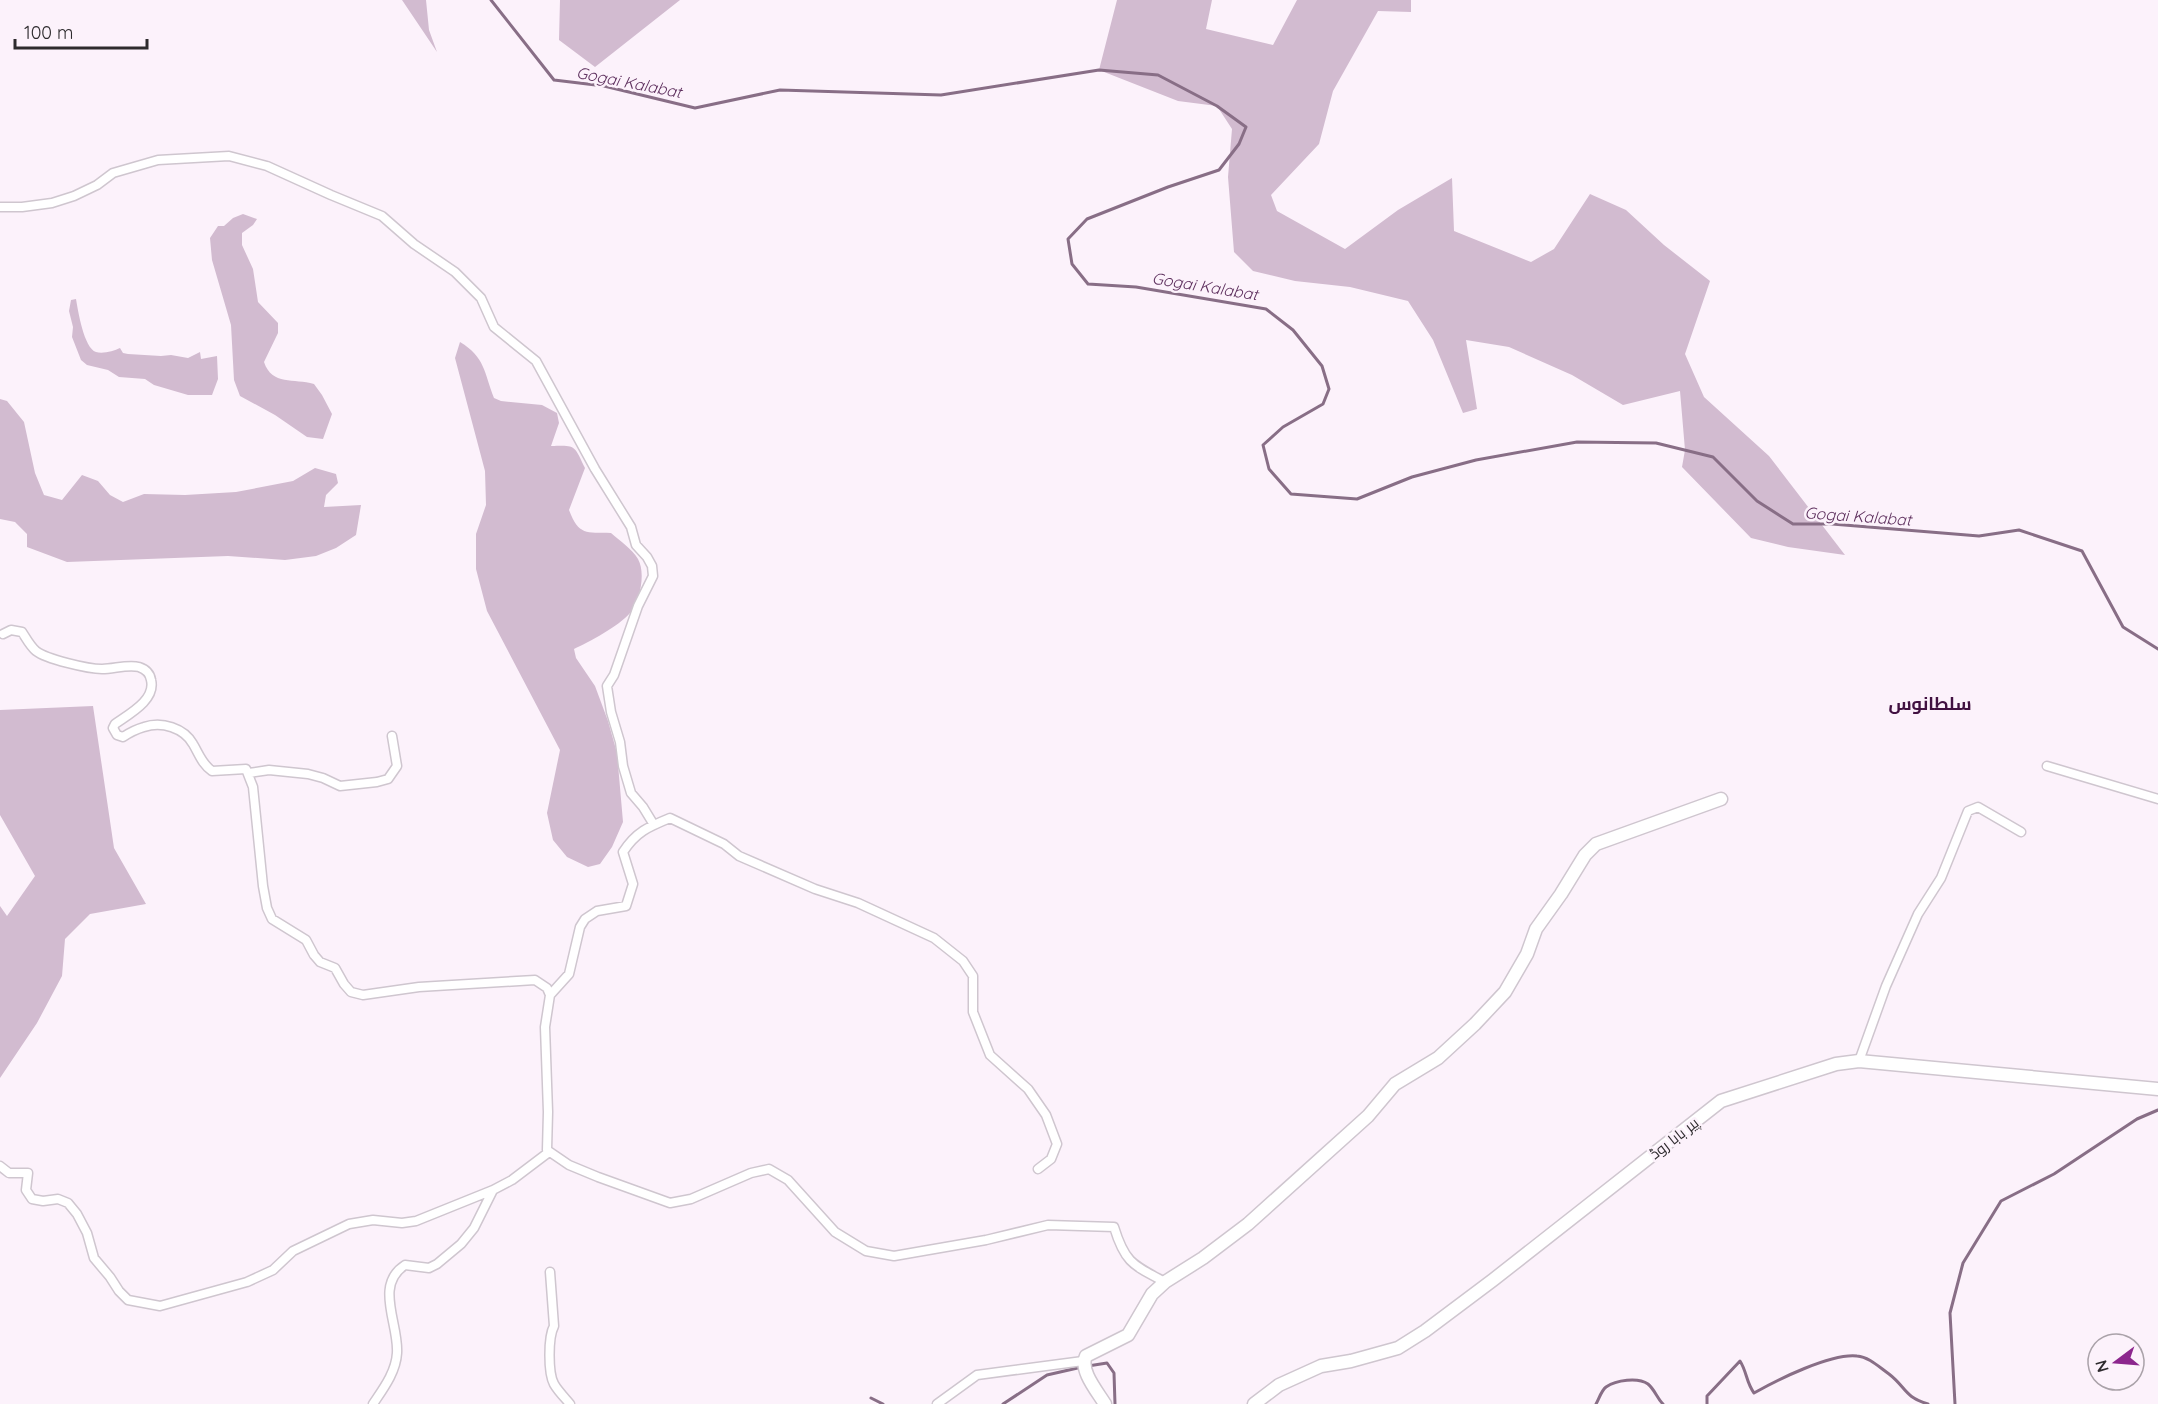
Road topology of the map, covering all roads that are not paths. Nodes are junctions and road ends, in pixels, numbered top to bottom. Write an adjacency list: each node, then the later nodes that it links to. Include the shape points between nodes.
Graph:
1 (0, 207): 8 (street, via 52,203 97,185 113,173 158,160 229,156 267,166 382,216 455,272 481,298 495,327 536,362 631,527 636,545 652,566 653,576 607,686 622,766 632,793)
2 (3, 633): 5 (street, via 22,632 44,656 101,669 134,666 146,670 152,682 150,693 140,706 115,724 114,732 123,737 144,726 174,728 192,741 212,771 246,769)
3 (392, 736): 5 (street, via 398,766 388,779 377,782 340,786 308,774 269,770)
4 (2047, 766): 7 (street)
5 (249, 773): 10 (street, via 254,787 263,886 272,919 306,940 320,962 335,968 351,992 363,995 418,987 535,980)
6 (1721, 799): 18 (main road, via 1596,844 1536,929 1505,992 1475,1024 1438,1058 1395,1084 1368,1116 1248,1224)
7 (2158, 799)
8 (654, 825): 10 (street, via 631,839 622,852 633,884 626,906 597,911 585,919 569,974); 15 (street, via 670,818 724,844 739,856 934,938 963,961 973,976 973,1012 990,1055 1028,1089 1046,1115 1058,1144 1051,1158)
9 (2021, 832): 11 (street, via 1978,807 1968,811 1941,878 1918,914)
10 (550, 995): 13 (street, via 545,1027)
11 (1859, 1061): 12 (main road, پیر بابا روڈ); 24 (main road, پیر بابا روڈ, via 1836,1064 1721,1101 1425,1331 1398,1348 1321,1366 1280,1385)
12 (2158, 1089)
13 (549, 1152): 16 (street); 18 (street, via 569,1165 670,1203 691,1199 769,1169 788,1180 835,1232 866,1251 894,1256 1048,1225 1114,1227 1120,1248 1134,1266)
14 (0, 1166): 16 (street, via 9,1173 28,1173 26,1190 32,1199 68,1203 87,1233 94,1258 119,1291 128,1300 160,1306 247,1282 273,1270 293,1251 349,1224 416,1221)
15 (1038, 1169)
16 (493, 1190): 20 (street, via 474,1228 461,1244 429,1268 405,1265 391,1280 389,1293 397,1353 388,1382)
17 (550, 1272): 21 (street, via 554,1326 550,1334 551,1374)
18 (1165, 1282): 19 (main road, via 1152,1294 1128,1335 1086,1356)
19 (1084, 1362): 22 (street, via 977,1375); 23 (main road)
20 (373, 1404)
21 (570, 1404)
22 (937, 1404)
23 (1105, 1404)
24 (1254, 1404)

